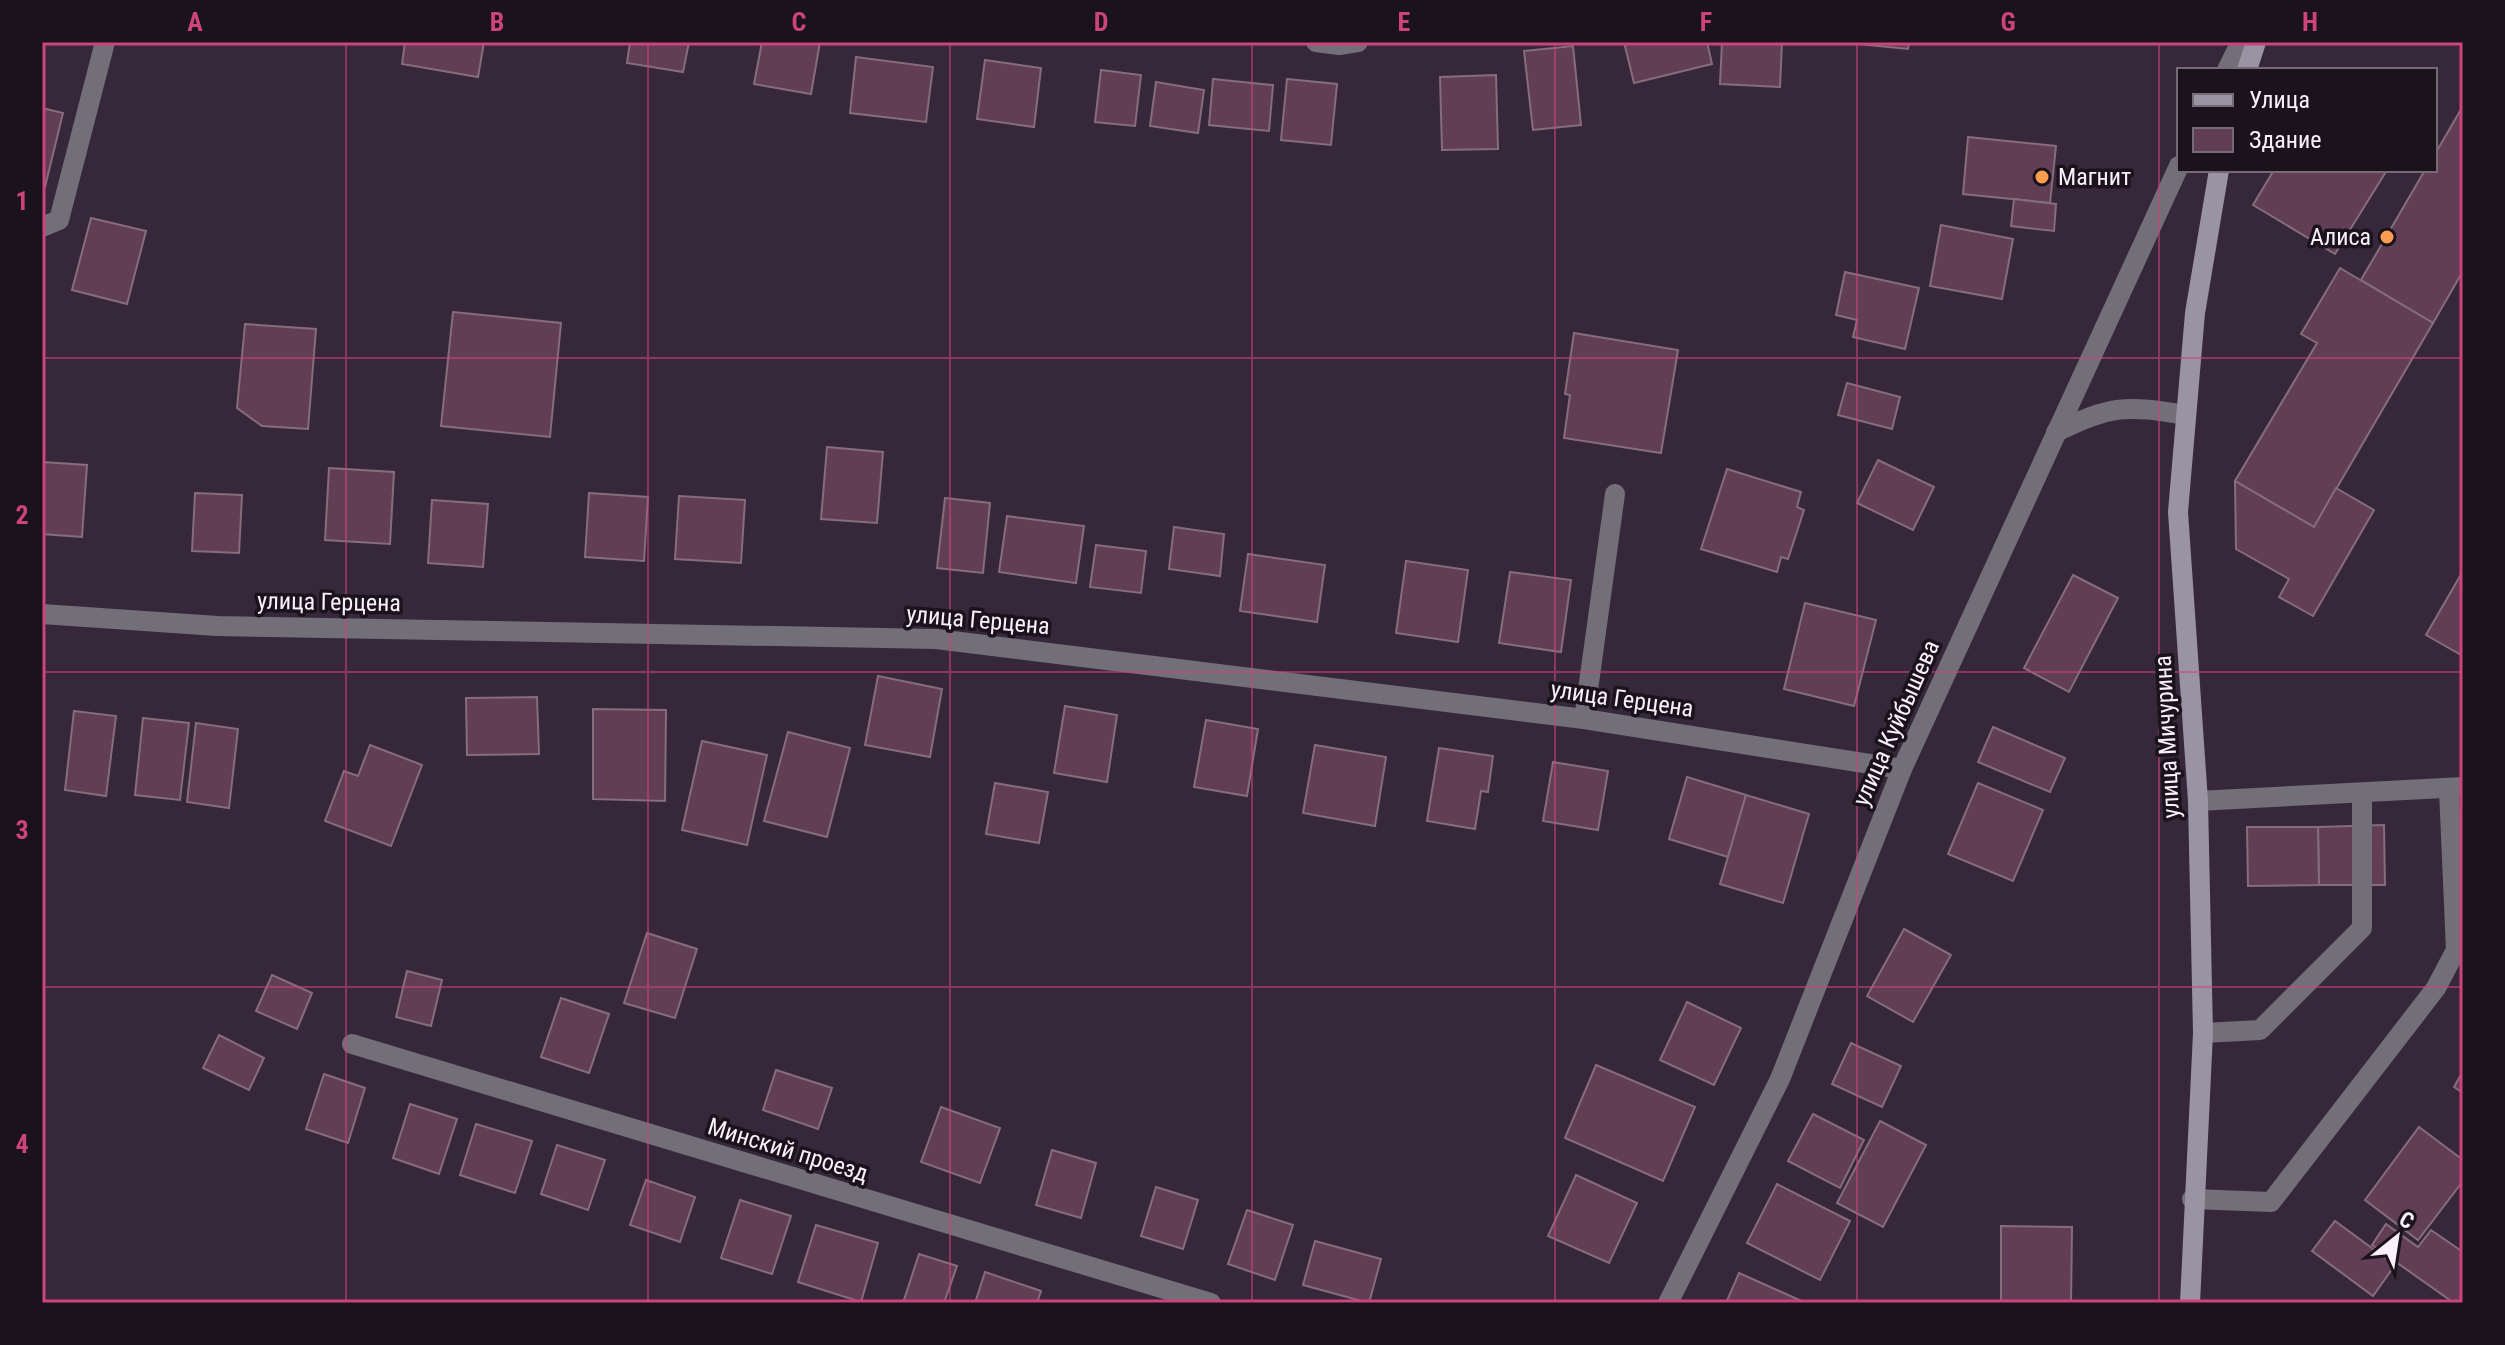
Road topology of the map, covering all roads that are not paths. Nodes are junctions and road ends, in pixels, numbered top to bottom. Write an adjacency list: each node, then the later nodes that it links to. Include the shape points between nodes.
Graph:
1 (105, 42): 10 (street, via 59,220)
2 (1316, 42): 3 (street)
3 (1358, 42)
4 (2241, 42): 6 (street)
5 (2256, 42): 7 (street)
6 (2228, 68)
7 (2248, 68)
8 (2177, 170): 12 (street, улица Куйбышева)
9 (2219, 172): 11 (street, улица Мичурина, via 2195,313)
10 (42, 227)
11 (2186, 415): 12 (street, via 2132,406 2099,411); 19 (street, улица Мичурина, via 2178,512)
12 (2056, 432): 16 (street, улица Куйбышева)
13 (1615, 494): 15 (street)
14 (42, 614): 15 (street, улица Герцена, via 217,626 936,639)
15 (1584, 719): 16 (street, улица Герцена)
16 (1902, 769): 24 (street, улица Куйбышева, via 1780,1079)
17 (2456, 789): 18 (street); 22 (street, via 2456,950 2436,988 2271,1202)
18 (2362, 795): 19 (street); 20 (street, via 2362,928 2260,1030)
19 (2198, 801): 20 (street, улица Мичурина)
20 (2203, 1033): 22 (street, улица Мичурина)
21 (352, 1044): 23 (street, Минский проезд)
22 (2192, 1199): 25 (street, улица Мичурина)
23 (1211, 1303)
24 (1668, 1303)
25 (2190, 1303)

